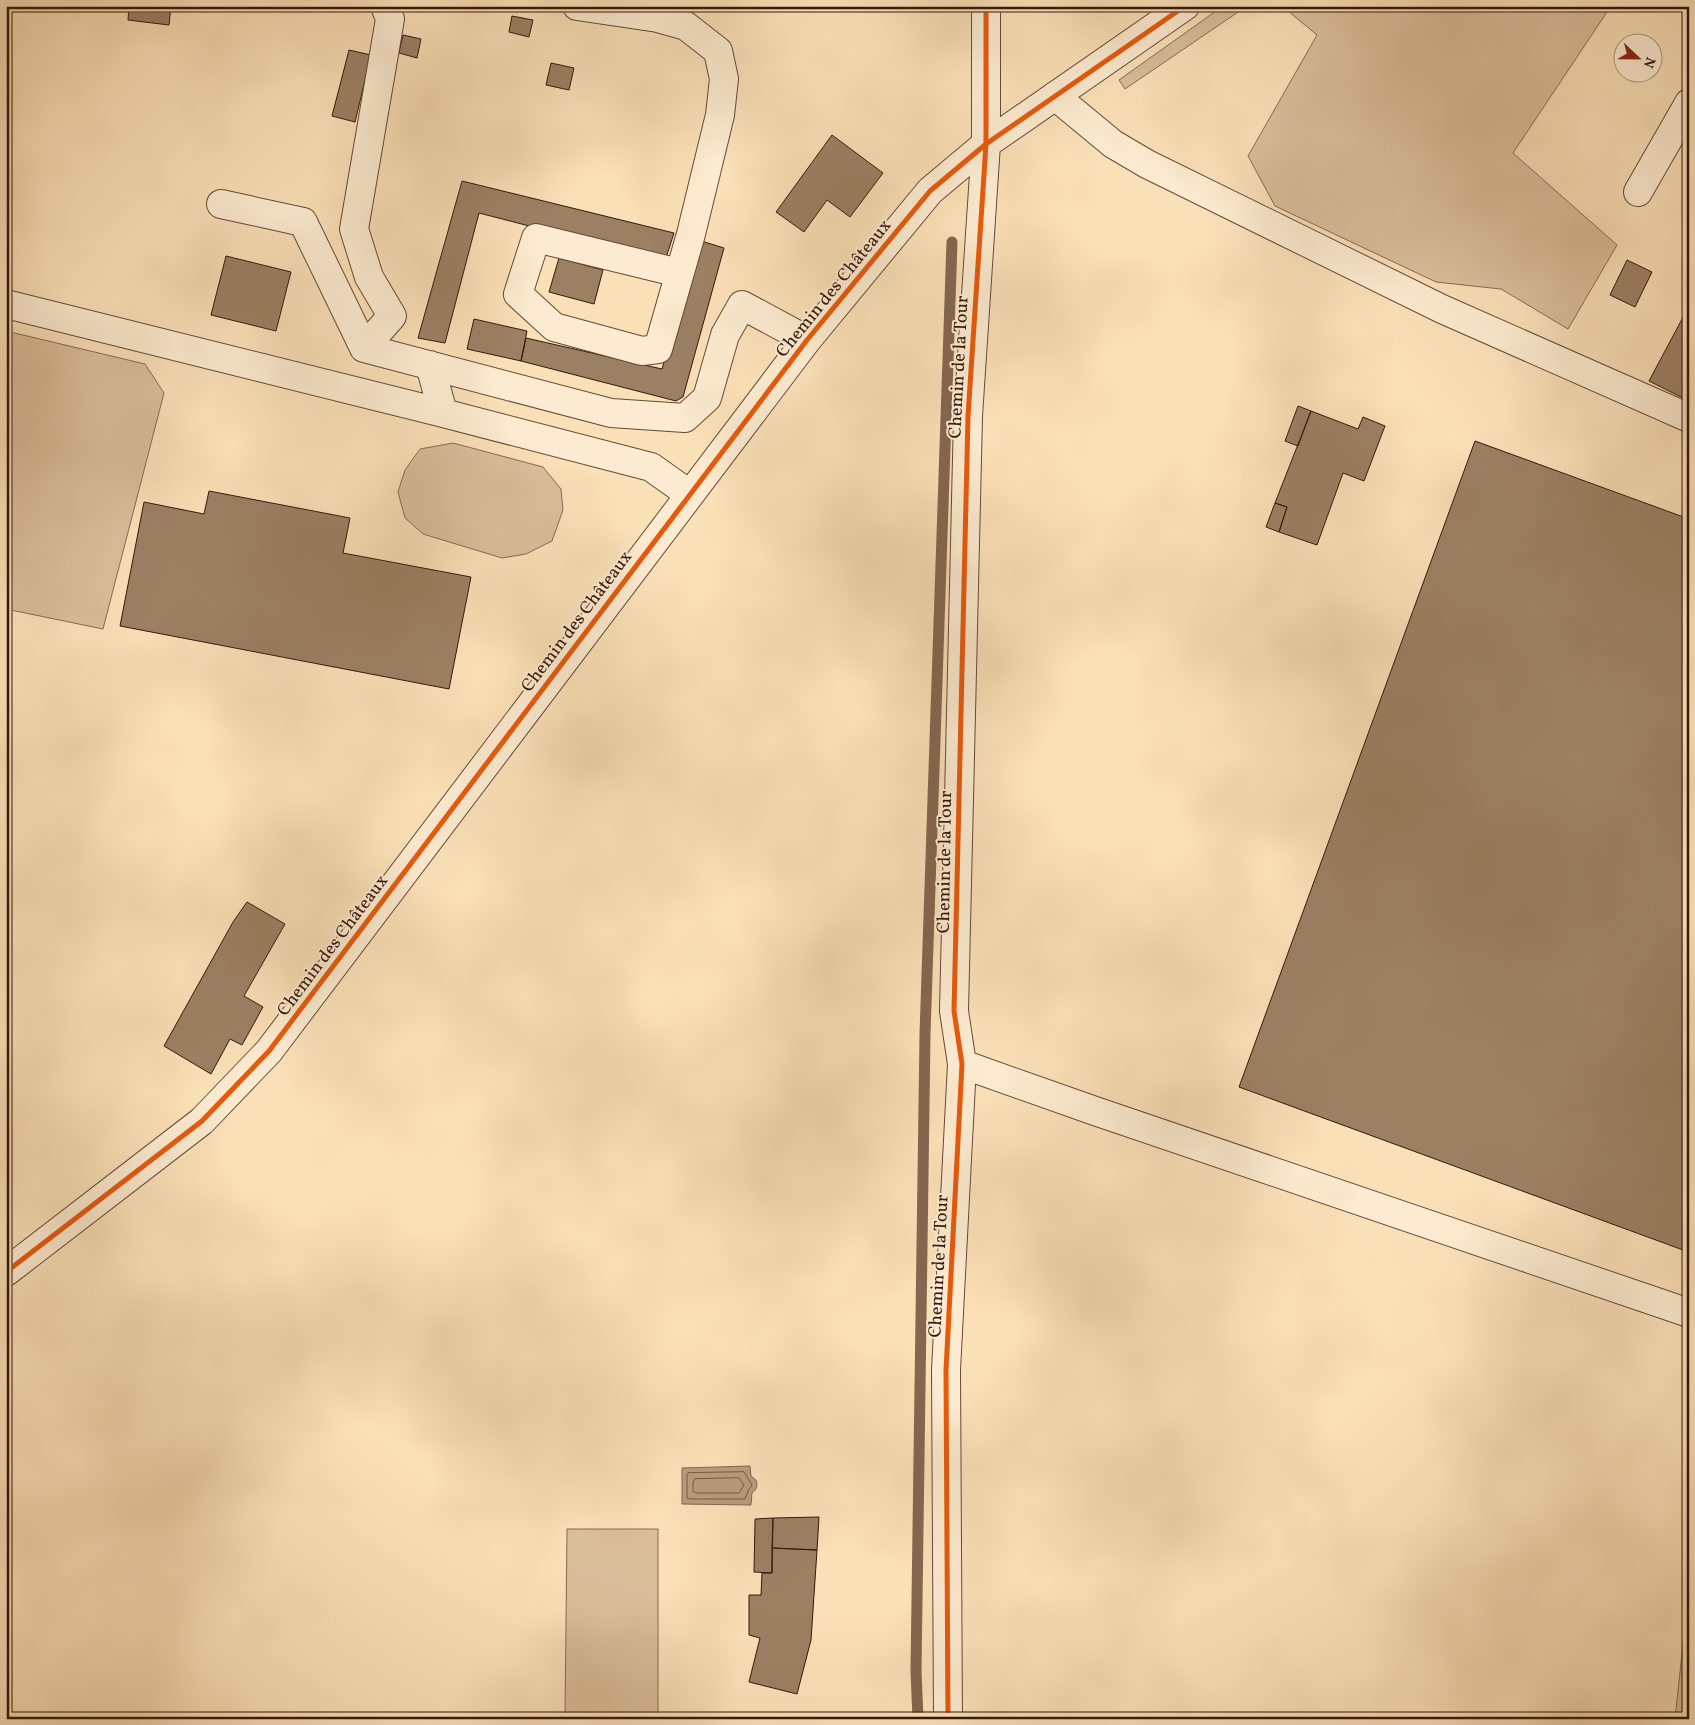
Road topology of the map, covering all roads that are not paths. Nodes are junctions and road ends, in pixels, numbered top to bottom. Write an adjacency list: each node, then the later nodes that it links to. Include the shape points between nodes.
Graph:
1 (385, 6): 13 (street, via 390,19 354,229 369,277 392,316)
2 (577, 6): 10 (street, via 658,18 686,26 718,51 724,79 720,115)
3 (986, 6): 7 (street, Chemin de la Tour)
4 (1185, 6): 5 (street, Chemin des Châteaux)
5 (1055, 96): 7 (street, Chemin des Châteaux); 16 (street, via 1114,144 1147,164 1442,309)
6 (1689, 103): 8 (street)
7 (986, 144): 12 (street, Chemin des Châteaux, via 930,191); 18 (street, Chemin de la Tour, via 968,416 954,1010)
8 (1638, 192)
9 (222, 204): 13 (street, via 303,222)
10 (679, 273): 10 (street, via 658,349 642,351 554,327 518,294 536,238)
11 (6, 304): 15 (street)
12 (807, 340): 14 (street, via 742,304 725,335 707,398 685,418 610,413); 17 (street, Chemin des Châteaux)
13 (364, 348): 14 (street)
14 (430, 366): 15 (street)
15 (443, 412): 17 (street, via 651,467)
16 (1689, 418)
17 (689, 494): 19 (street, Chemin des Châteaux, via 269,1052 202,1120)
18 (962, 1064): 20 (street); 21 (street, Chemin de la Tour, via 946,1370)
19 (6, 1272)
20 (1689, 1313)
21 (948, 1719)

